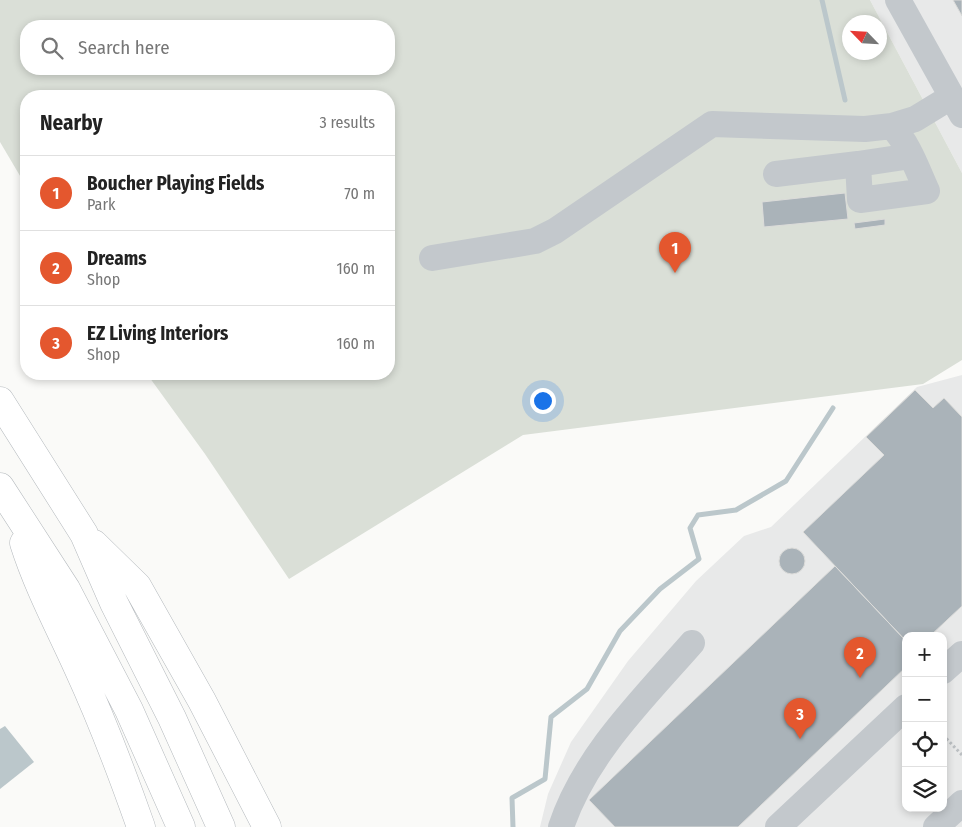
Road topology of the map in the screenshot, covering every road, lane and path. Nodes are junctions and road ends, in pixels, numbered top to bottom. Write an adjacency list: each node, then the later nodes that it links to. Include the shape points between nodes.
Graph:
1 (898, 0): 2 (street)
2 (957, 106): 3 (street)
3 (892, 126): 4 (street, via 903,138); 7 (street, via 865,129 712,124 536,241)
4 (911, 156): 5 (street); 5 (street, via 927,192 860,200)
5 (858, 164): 6 (street)
6 (776, 174)
7 (432, 258)
8 (0, 401): 10 (highway)
9 (6, 497): 18 (highway, via 36,578 101,721); 19 (highway, via 66,589 129,710)
10 (84, 534): 20 (highway); 21 (highway, via 137,586 202,701)
11 (692, 643): 22 (street, via 615,731 581,782)
12 (962, 654): 13 (street)
13 (947, 667)
14 (902, 710): 23 (street)
15 (947, 739): 16 (path)
16 (962, 755)
17 (962, 803): 24 (street)
18 (142, 827)
19 (181, 827)
20 (221, 827)
21 (267, 827)
22 (561, 827)
23 (778, 827)
24 (936, 827)

